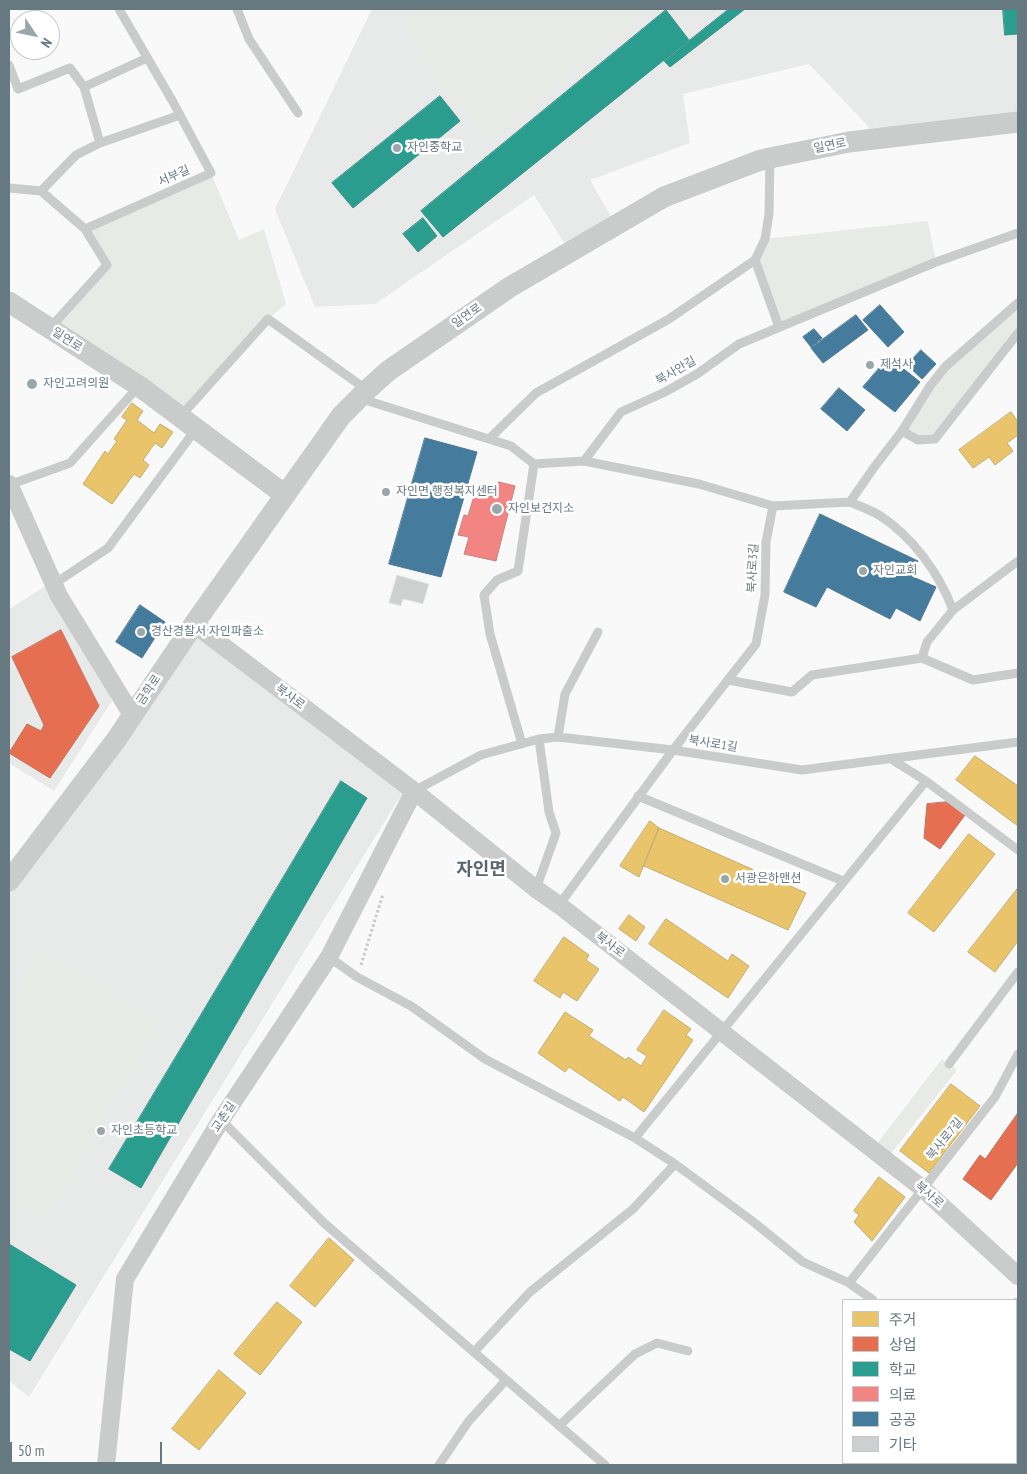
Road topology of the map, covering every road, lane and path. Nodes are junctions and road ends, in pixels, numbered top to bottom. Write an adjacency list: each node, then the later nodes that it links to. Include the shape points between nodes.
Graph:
1 (119, 9): 3 (lane, 서부길)
2 (238, 9): 6 (lane, via 249,40)
3 (146, 58): 5 (lane); 7 (lane, 서부길)
4 (9, 66): 5 (lane, via 18,89 70,68)
5 (84, 87): 9 (lane)
6 (298, 113)
7 (180, 115): 9 (lane); 13 (lane, 서부길, via 211,173)
8 (1018, 122): 10 (street, 일연로, via 849,142)
9 (100, 143): 12 (lane, via 76,155)
10 (770, 158): 15 (lane, via 769,214 765,239); 22 (street, 일연로, via 664,197 510,286 388,371)
11 (9, 188): 12 (lane)
12 (41, 191): 13 (lane)
13 (84, 229): 19 (lane, via 107,264)
14 (1018, 233): 18 (lane, 북사안길, via 936,262)
15 (755, 260): 18 (lane); 25 (lane, via 669,319 536,393)
16 (9, 302): 19 (street, 일연로)
17 (1018, 304): 24 (lane, via 944,368)
18 (778, 327): 26 (lane, 북사안길, via 739,344 697,374 622,412)
19 (50, 328): 21 (street, 일연로)
20 (1018, 333): 24 (lane, via 934,439 918,440)
21 (138, 386): 23 (street, 일연로); 28 (lane, via 70,463)
22 (363, 394): 23 (lane, via 268,319); 25 (lane); 29 (street, 일연로, via 341,416)
23 (188, 423): 29 (street, 일연로); 33 (lane, via 108,548)
24 (902, 431): 30 (lane)
25 (489, 439): 27 (lane, via 511,446)
26 (584, 461): 27 (lane); 31 (lane, via 699,484)
27 (534, 464): 44 (lane, via 518,571 498,580 484,595 490,634)
28 (9, 484): 33 (street)
29 (285, 495): 35 (street, 금학로)
30 (850, 502): 31 (lane); 34 (lane, via 879,515 904,536 929,563 945,590)
31 (774, 506): 39 (lane, 북사로3길, via 766,542 765,596 756,644)
32 (1018, 561): 34 (lane)
33 (54, 584): 40 (street)
34 (952, 610): 37 (lane, via 927,642)
35 (194, 624): 40 (street, 금학로); 48 (street, 북사로)
36 (598, 632): 42 (lane, via 565,694)
37 (922, 658): 38 (lane, via 973,680); 39 (lane, via 812,675 792,692)
38 (1018, 673)
39 (728, 680): 45 (lane, 북사로3길)
40 (132, 715): 51 (street, 금학로)
41 (539, 738): 42 (lane, 북사로1길); 44 (lane, 북사로1길); 53 (lane, via 549,812 556,833)
42 (558, 738): 45 (lane, 북사로1길)
43 (1018, 742): 46 (lane, 북사로1길)
44 (522, 744): 48 (lane, 북사로1길, via 481,755)
45 (673, 750): 46 (lane, 북사로1길, via 802,770); 49 (lane, 북사로3길)
46 (891, 759): 47 (lane)
47 (926, 781): 50 (lane); 52 (lane)
48 (414, 791): 53 (street, 북사로); 55 (street, 교촌길)
49 (638, 796): 52 (lane); 54 (lane, 북사로3길)
50 (1018, 850)
51 (9, 881)
52 (843, 881): 57 (lane)
53 (536, 889): 54 (street, 북사로)
54 (559, 905): 57 (street, 북사로)
55 (329, 956): 60 (street, 교촌길); 61 (lane, via 357,978 410,1006 485,1058)
56 (1018, 972): 59 (lane)
57 (721, 1032): 61 (lane); 63 (street, 북사로)
58 (1018, 1054): 63 (lane, 북사로7길, via 995,1097)
59 (949, 1064)
60 (221, 1120): 67 (lane, via 324,1223); 71 (street, 교촌길, via 125,1279)
61 (635, 1138): 62 (lane)
62 (676, 1164): 65 (lane, via 803,1262); 67 (lane, via 633,1210 530,1292)
63 (922, 1188): 64 (street, 북사로); 65 (lane, 북사로7길)
64 (1018, 1276)
65 (849, 1283): 66 (lane)
66 (872, 1299)
67 (474, 1352): 69 (lane)
68 (688, 1352): 70 (lane, via 657,1343 635,1354)
69 (506, 1380): 70 (lane); 72 (lane, via 468,1422)
70 (559, 1426): 73 (lane)
71 (106, 1465)
72 (439, 1465)
73 (605, 1465)

